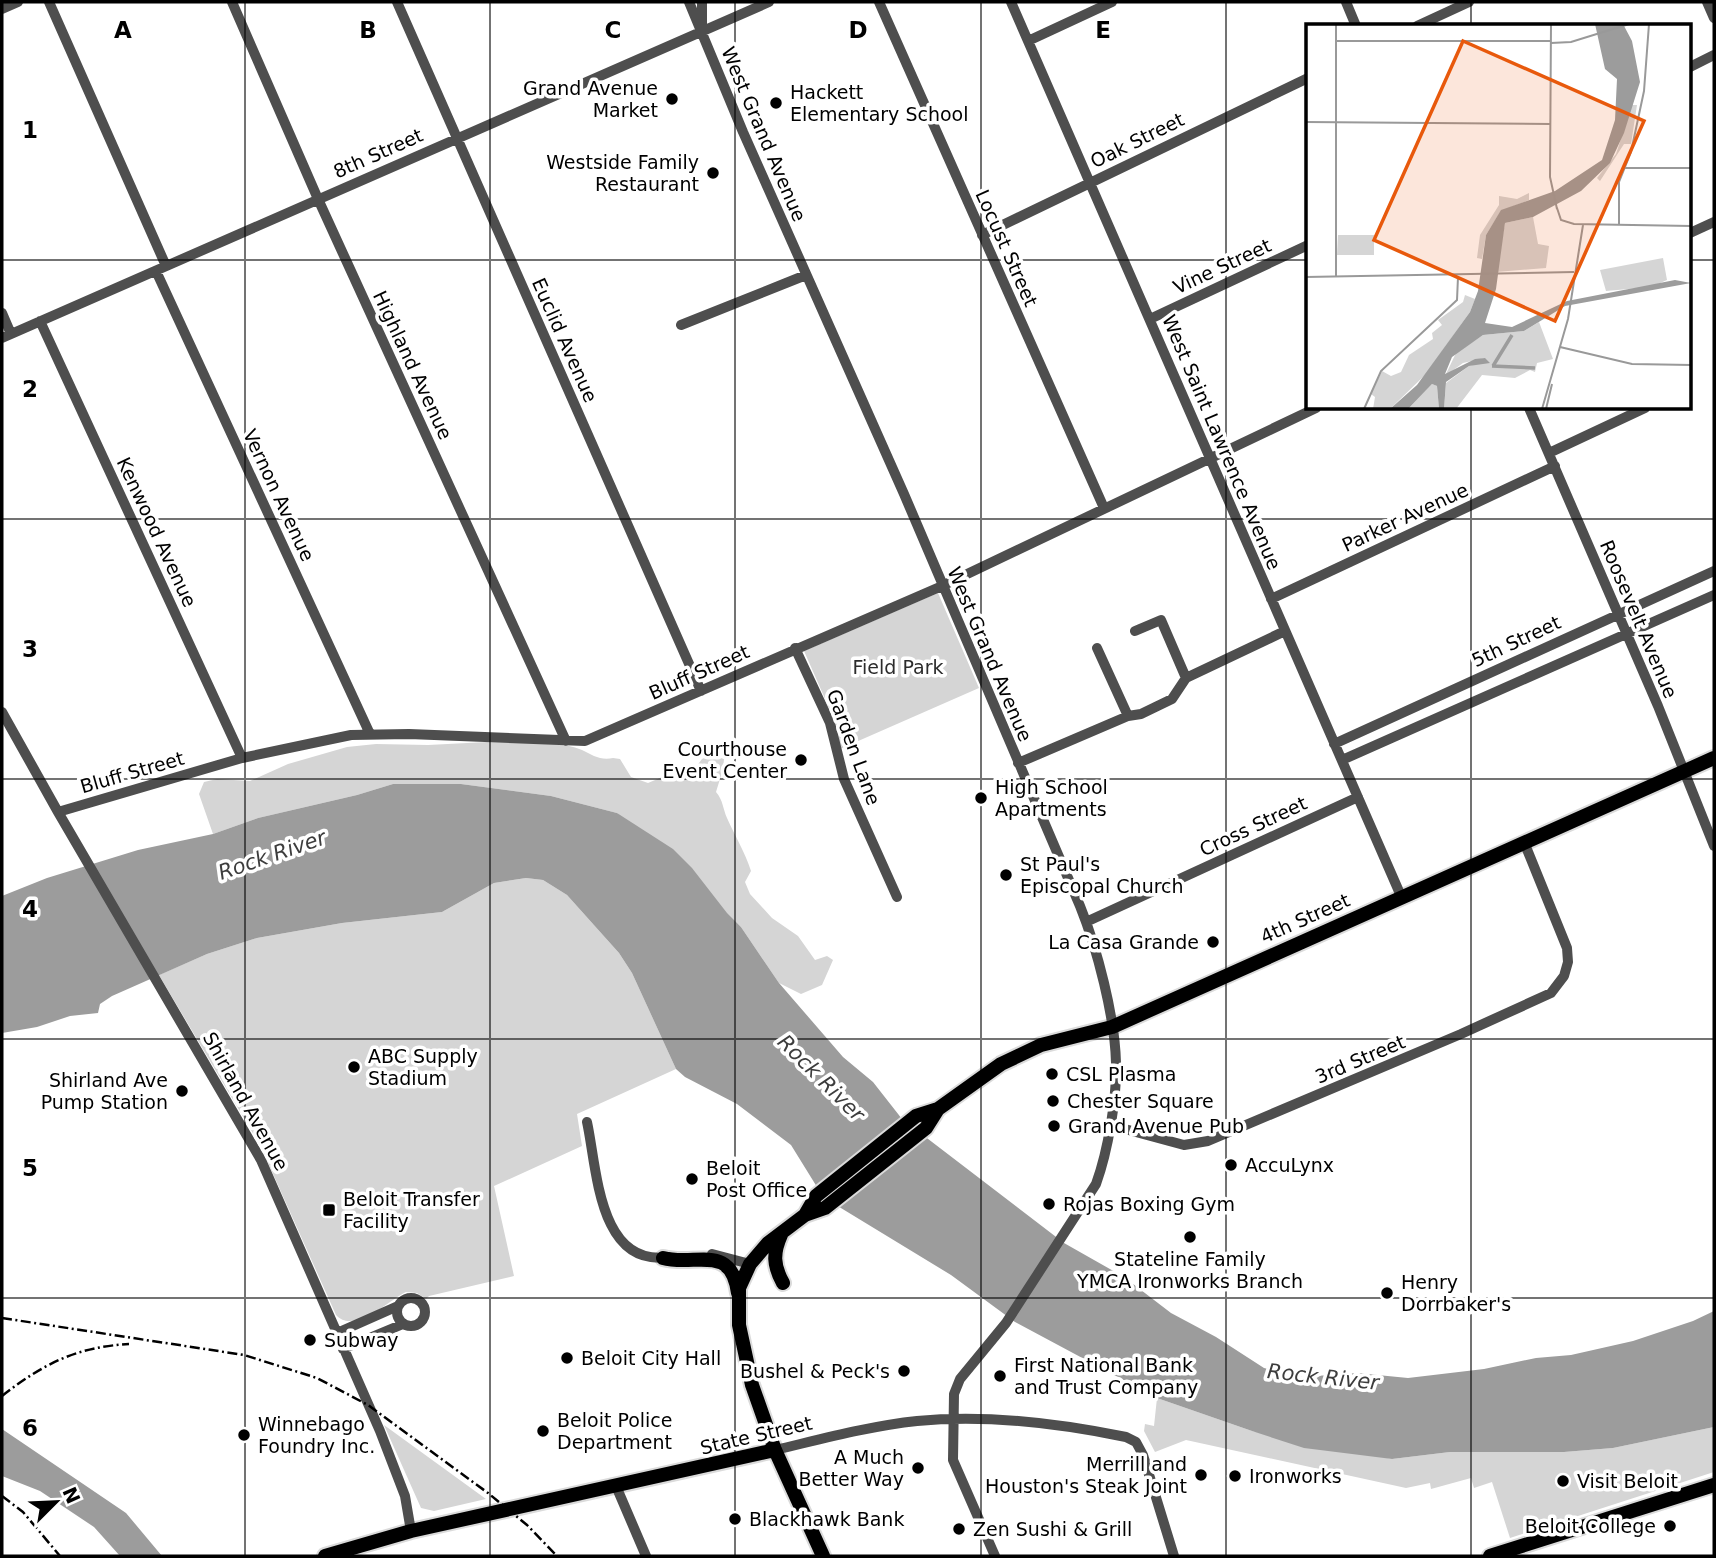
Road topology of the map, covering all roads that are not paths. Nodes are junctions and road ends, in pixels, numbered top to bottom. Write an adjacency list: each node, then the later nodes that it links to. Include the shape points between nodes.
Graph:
1 (18, 2): 14 (street)
2 (48, 2): 30 (street, Vernon Avenue)
3 (232, 2): 25 (street, Highland Avenue)
4 (397, 2): 23 (street, Euclid Avenue)
5 (689, 2): 18 (street, West Grand Avenue)
6 (702, 2): 18 (street)
7 (769, 2): 18 (street, 8th Street)
8 (880, 2): 28 (street, Locust Street)
9 (1011, 2): 19 (street, West Saint Lawrence Avenue)
10 (1111, 2): 19 (street)
11 (1346, 2): 16 (street)
12 (1469, 2): 17 (street)
13 (1707, 2): 15 (street)
14 (2, 9)
15 (1714, 18)
16 (1355, 24)
17 (1421, 24)
18 (702, 31): 23 (street, 8th Street); 31 (street, West Grand Avenue)
19 (1028, 41): 24 (street, West Saint Lawrence Avenue)
20 (1714, 55): 21 (street)
21 (1692, 66)
22 (1306, 79): 24 (street, Oak Street)
23 (456, 138): 25 (street, 8th Street); 55 (street, Euclid Avenue)
24 (1089, 182): 28 (street, Oak Street); 33 (street, West Saint Lawrence Avenue)
25 (318, 199): 30 (street, 8th Street); 59 (street, Highland Avenue)
26 (1714, 222): 27 (street)
27 (1692, 232)
28 (982, 235): 43 (street, Locust Street)
29 (1306, 245): 33 (street, Vine Street)
30 (161, 268): 34 (street, 8th Street); 58 (street, Vernon Avenue)
31 (806, 275): 35 (street); 45 (street, West Grand Avenue)
32 (2, 313): 36 (street)
33 (1150, 319): 41 (street, West Saint Lawrence Avenue)
34 (40, 321): 36 (street, 8th Street); 61 (street, Kenwood Avenue)
35 (681, 326)
36 (6, 336)
37 (1311, 410): 41 (street, Bluff Street)
38 (1530, 410): 40 (street, Roosevelt Avenue)
39 (1641, 410): 40 (street)
40 (1549, 453): 42 (street, Roosevelt Avenue)
41 (1210, 458): 43 (street, Bluff Street); 47 (street, West Saint Lawrence Avenue)
42 (1555, 466): 47 (street, Parker Avenue); 48 (street, Roosevelt Avenue)
43 (1104, 508): 45 (street, Bluff Street)
44 (1714, 571): 48 (street, 5th Street)
45 (942, 586): 52 (street, Bluff Street); 64 (street, West Grand Avenue)
46 (1714, 595): 51 (street, 5th Street)
47 (1270, 599): 50 (street, West Saint Lawrence Avenue)
48 (1618, 614): 51 (street, Roosevelt Avenue); 60 (street, 5th Street)
49 (1135, 631): 54 (street, via 1161,620)
50 (1285, 631): 54 (street); 60 (street, West Saint Lawrence Avenue)
51 (1626, 633): 63 (street, 5th Street); 65 (street, Roosevelt Avenue)
52 (796, 648): 55 (street, Bluff Street); 71 (street, Garden Lane, via 830,723 844,779)
53 (1097, 648): 57 (street)
54 (1186, 678): 57 (street, via 1172,699)
55 (701, 691): 59 (street, Bluff Street, via 592,739)
56 (2, 714): 67 (street, Shirland Avenue)
57 (1128, 716): 64 (street)
58 (370, 734): 59 (street, Bluff Street); 61 (street, Bluff Street)
59 (566, 741)
60 (1334, 744): 63 (street, West Saint Lawrence Avenue)
61 (242, 758): 67 (street, Bluff Street)
62 (1714, 758): 65 (main road, 4th Street)
63 (1342, 760): 66 (street, West Saint Lawrence Avenue)
64 (1018, 763): 72 (street, West Grand Avenue)
65 (1683, 771): 68 (main road, 4th Street); 69 (street, Roosevelt Avenue)
66 (1358, 797): 70 (street, West Saint Lawrence Avenue); 72 (street, Cross Street)
67 (58, 812): 85 (street, Shirland Avenue, via 263,1164)
68 (1524, 842): 70 (main road, 4th Street); 76 (street, 3rd Street, via 1567,948 1568,961 1551,993 1208,1141 1184,1145)
69 (1714, 846)
70 (1401, 896): 73 (main road, 4th Street)
71 (897, 897)
72 (1086, 922): 73 (street, West Grand Avenue)
73 (1112, 1027): 74 (main road, 4th Street, via 1017,1055); 76 (street, West Grand Avenue, via 1116,1073)
74 (938, 1109): 77 (main road, via 926,1128); 77 (main road, 4th Street, via 916,1116)
75 (587, 1122): 79 (street, via 603,1206 612,1227 638,1252)
76 (1110, 1125): 87 (street, West Grand Avenue, via 1097,1184 1006,1323 960,1379)
77 (820, 1202): 78 (main road)
78 (783, 1231): 80 (main road); 81 (main road, via 774,1257)
79 (657, 1258): 80 (street, via 718,1255); 82 (main road, via 718,1261 733,1275)
80 (750, 1264): 82 (main road)
81 (783, 1283)
82 (739, 1295): 88 (main road, via 739,1325 752,1385)
83 (398, 1306): 84 (street, via 397,1316); 84 (street, via 409,1298 425,1307 421,1323); 85 (street)
84 (403, 1324): 86 (street)
85 (337, 1333): 86 (street, Shirland Avenue)
86 (344, 1349): 91 (street, Shirland Avenue, via 405,1496)
87 (952, 1420): 88 (street, State Street, via 895,1424); 95 (street, West Grand Avenue, via 955,1466); 96 (street, State Street, via 1029,1422 1133,1440 1143,1455)
88 (775, 1450): 90 (main road, State Street); 94 (main road)
89 (1714, 1485): 97 (main road)
90 (615, 1486): 91 (main road, State Street); 93 (street)
91 (411, 1531): 92 (main road, State Street)
92 (326, 1556)
93 (646, 1556)
94 (823, 1556)
95 (995, 1556)
96 (1174, 1556)
97 (1490, 1556)

